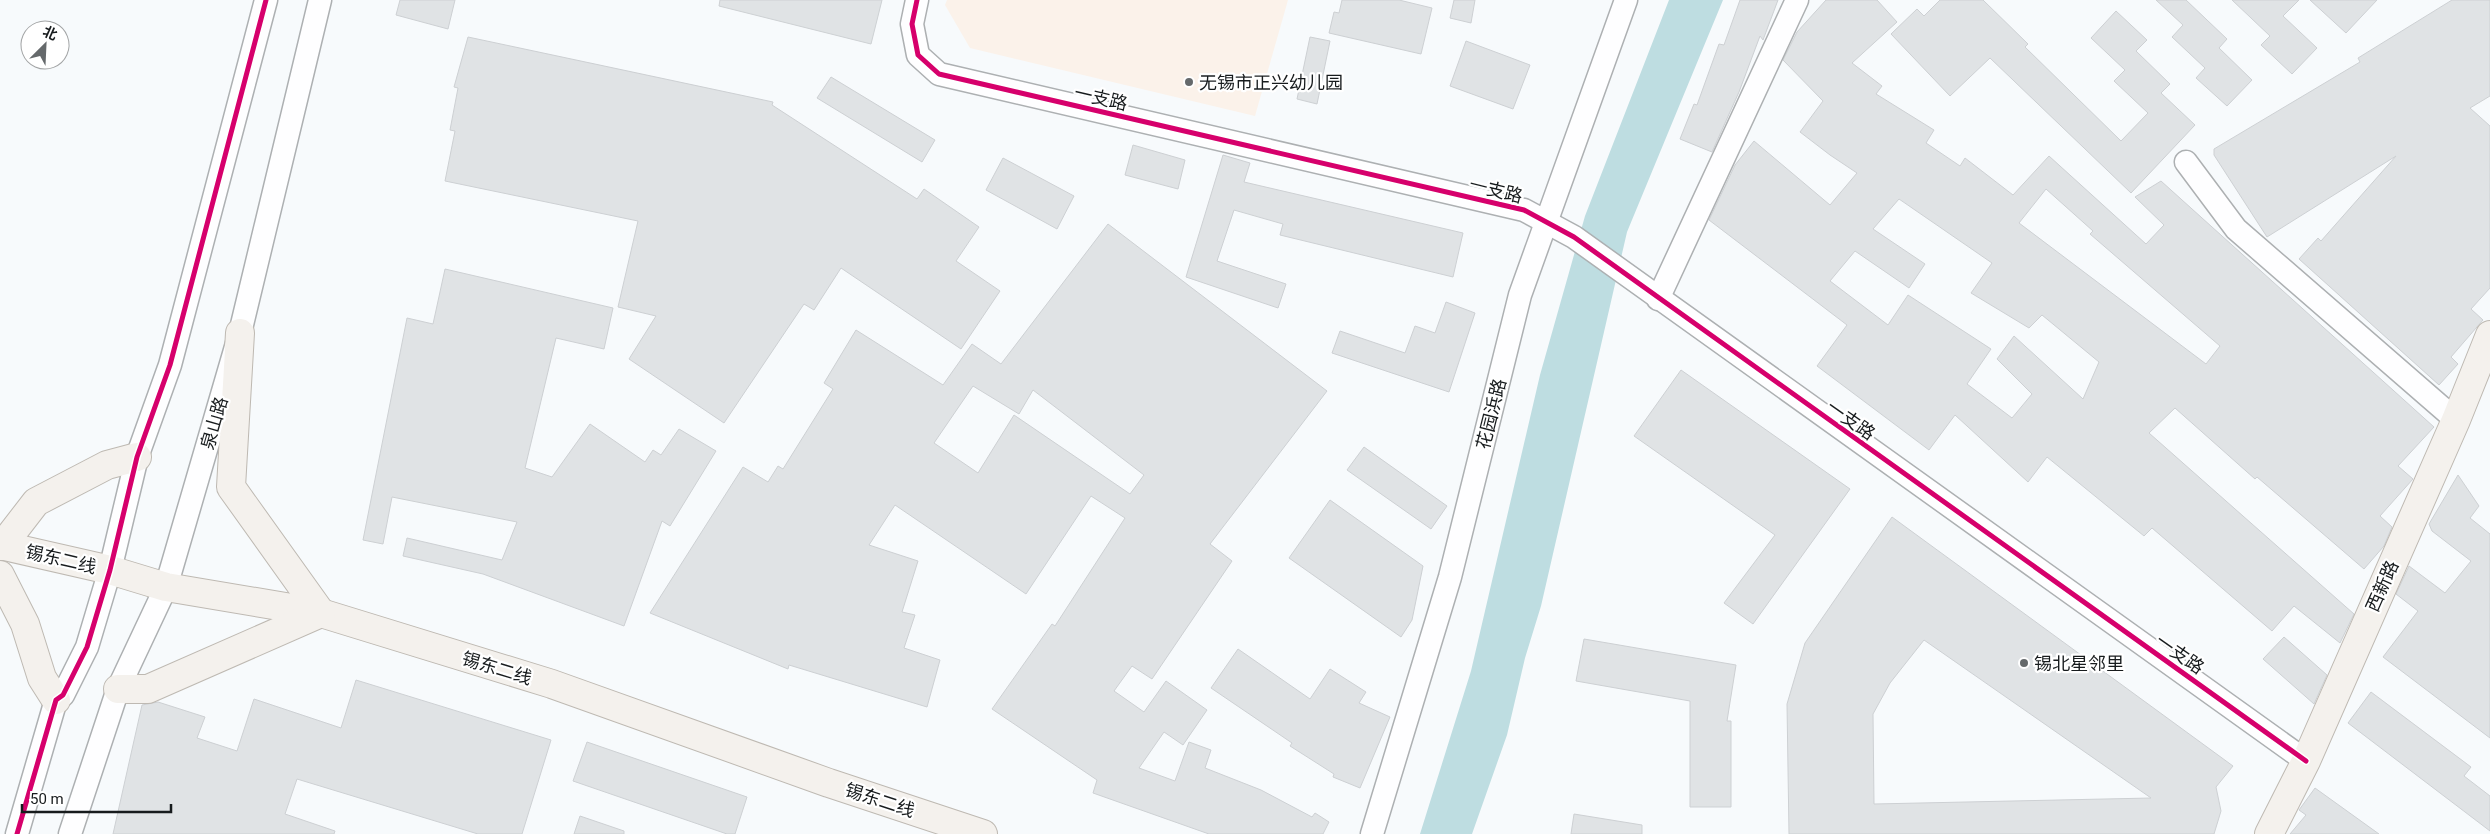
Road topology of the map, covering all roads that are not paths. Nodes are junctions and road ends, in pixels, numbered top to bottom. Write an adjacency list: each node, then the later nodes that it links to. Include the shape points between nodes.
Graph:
1 (266, 0): 12 (street, via 170,365)
2 (320, 0): 9 (street, 泉山路)
3 (917, 0): 7 (street, 一支路, via 912,24 918,55 939,74 1524,210)
4 (1626, 0): 7 (street, 花园浜路)
5 (1797, 0): 8 (street)
6 (2186, 162): 11 (street, via 2236,229)
7 (1545, 222): 8 (street, 一支路, via 1574,237); 24 (street, 花园浜路, via 1520,295 1450,577)
8 (1658, 299): 20 (street, 一支路)
9 (240, 333): 16 (street, 泉山路); 17 (main road, via 231,487)
10 (2490, 335): 11 (main road, 西新路)
11 (2456, 420): 20 (main road, 西新路)
12 (137, 457): 13 (main road, via 107,465 36,502); 14 (street)
13 (1, 546): 14 (main road, 锡东二线)
14 (110, 570): 16 (main road, 锡东二线); 19 (street, via 87,647 63,695)
15 (0, 575): 19 (main road, via 25,624 42,678)
16 (166, 586): 17 (main road, 锡东二线); 18 (street, 泉山路)
17 (321, 613): 18 (main road, via 148,689); 23 (main road, 锡东二线, via 552,684)
18 (118, 689): 22 (street, 泉山路)
19 (56, 700): 21 (street)
20 (2306, 760): 25 (main road, 西新路)
21 (17, 834)
22 (70, 834)
23 (983, 834)
24 (1372, 834)
25 (2269, 834)

